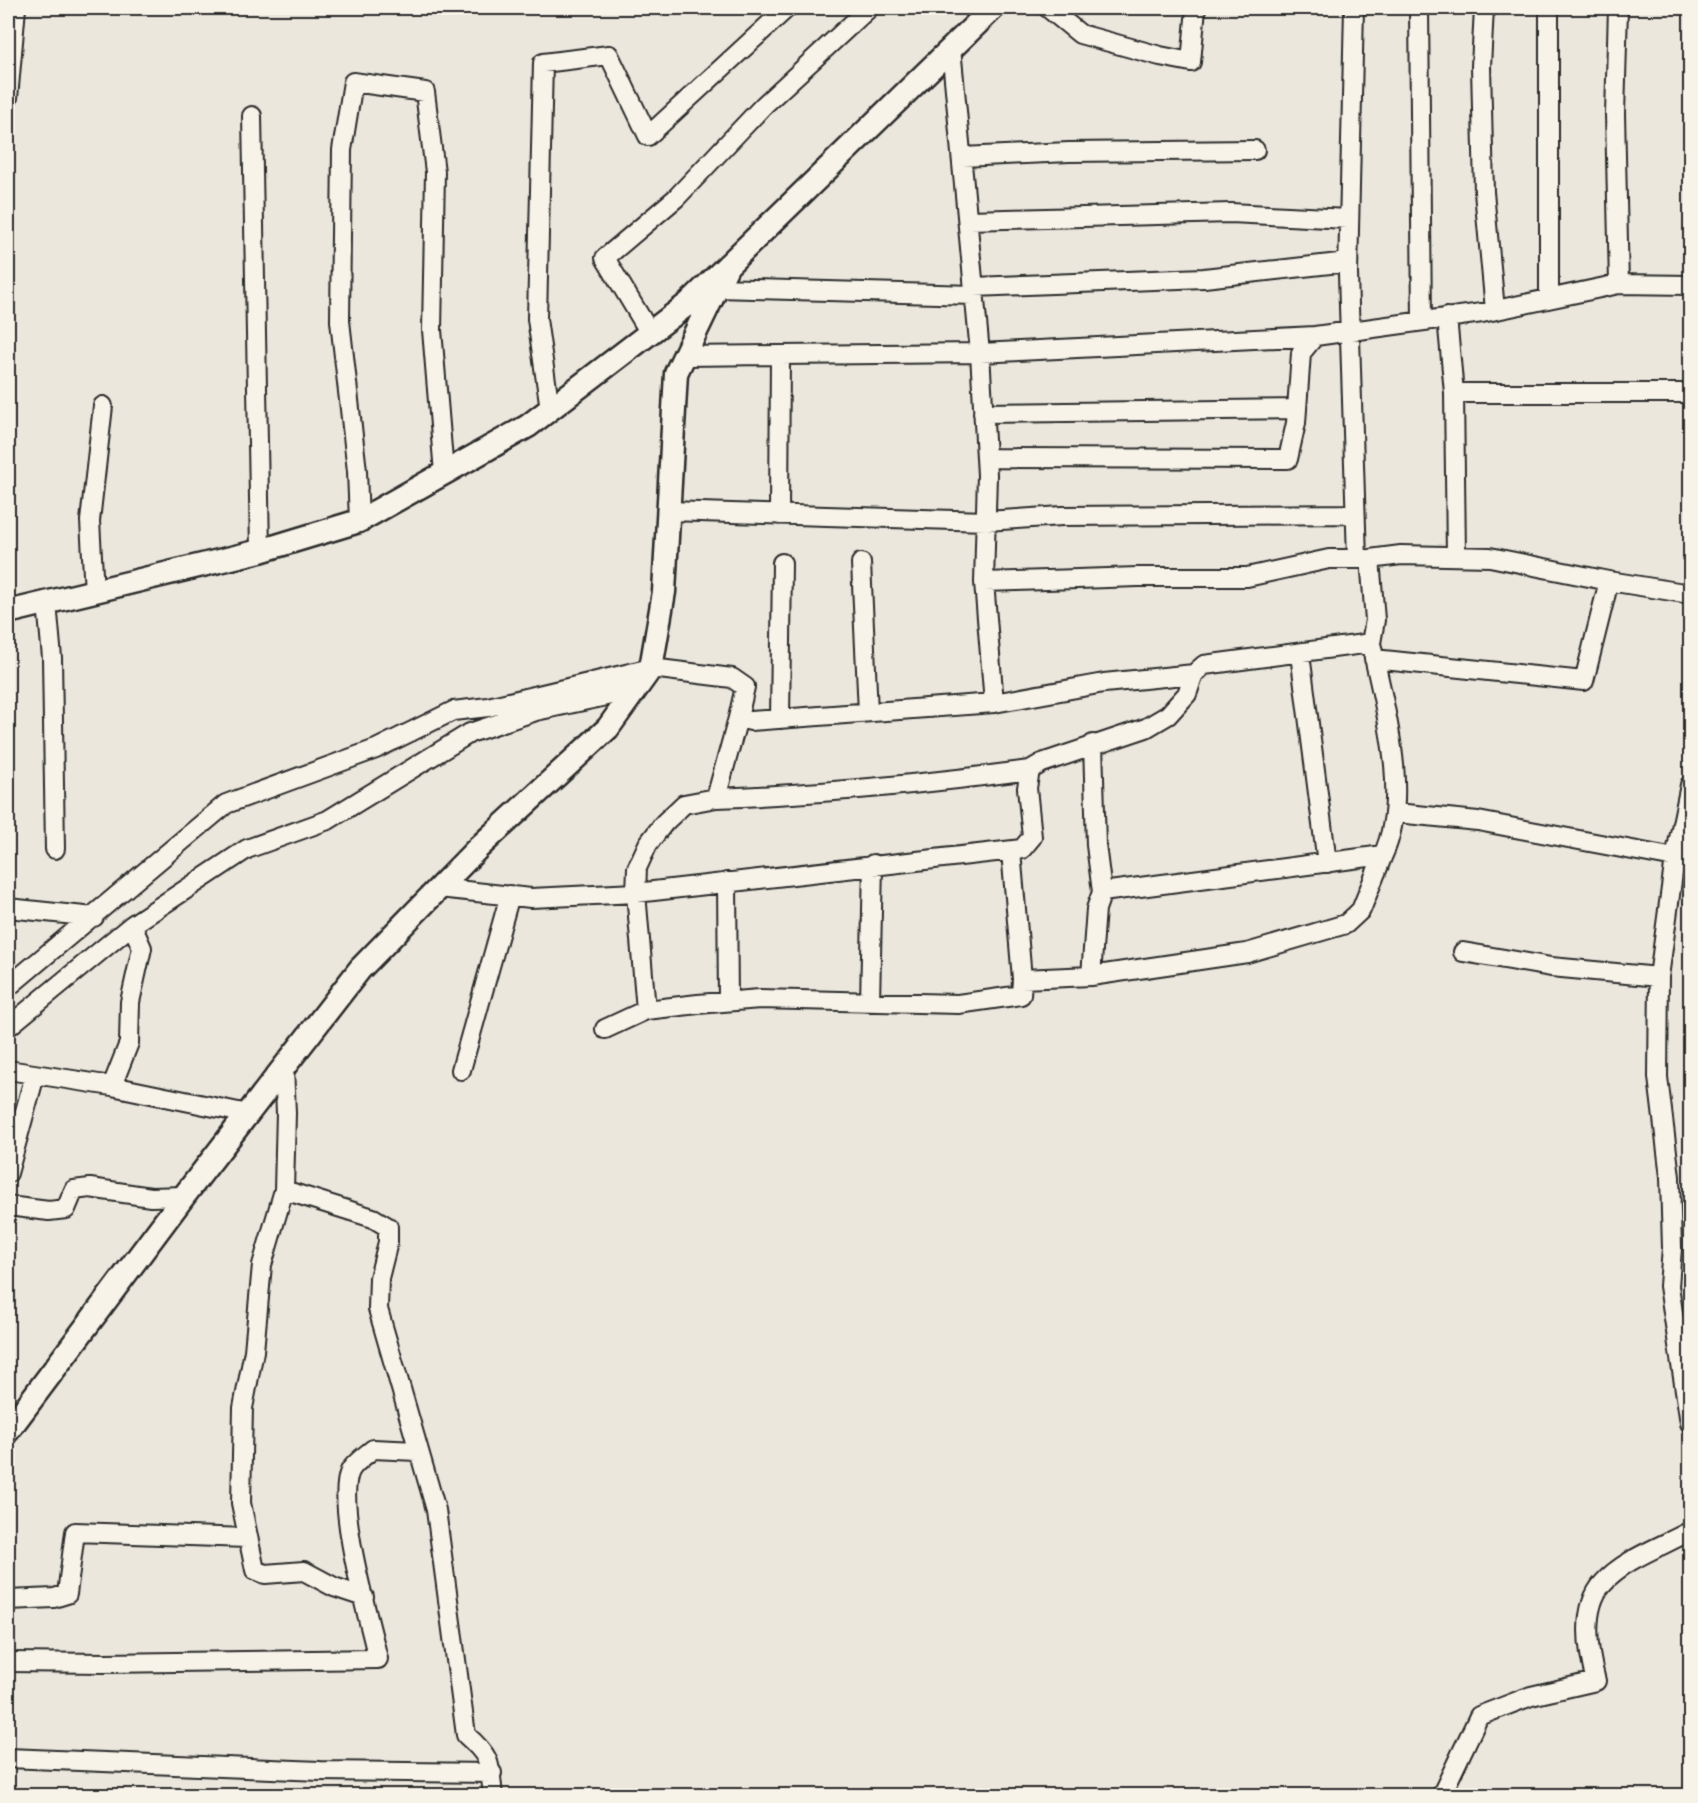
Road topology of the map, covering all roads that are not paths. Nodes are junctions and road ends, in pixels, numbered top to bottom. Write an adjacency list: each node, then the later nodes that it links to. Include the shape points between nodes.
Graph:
1 (16, 8): 13 (street)
2 (787, 8): 38 (street, via 648,136 609,55 543,63 537,319)
3 (868, 8): 30 (street, via 764,105 676,198 605,258)
4 (993, 8): 12 (main road)
5 (1048, 8): 6 (street, via 1080,34 1191,62)
6 (1196, 8)
7 (1354, 8): 17 (street)
8 (1419, 8): 28 (street)
9 (1484, 8): 26 (street, via 1484,192)
10 (1549, 8): 25 (street)
11 (1618, 8): 21 (street, via 1615,114)
12 (951, 48): 16 (street); 20 (main road)
13 (8, 98)
14 (252, 116): 48 (street)
15 (1255, 150): 16 (street)
16 (962, 157): 18 (street)
17 (1348, 219): 18 (street, via 1231,213); 19 (street)
18 (968, 220): 24 (street)
19 (1348, 262): 24 (street, via 1204,278); 29 (street)
20 (728, 265): 23 (main road); 30 (main road, via 689,303)
21 (1619, 284): 22 (street); 25 (street)
22 (1690, 285)
23 (717, 288): 24 (street); 33 (main road)
24 (974, 291): 32 (street)
25 (1550, 298): 26 (street)
26 (1494, 310): 27 (street)
27 (1447, 317): 28 (street); 35 (street)
28 (1422, 321): 29 (street)
29 (1351, 330): 31 (street); 45 (street)
30 (650, 333): 38 (main road)
31 (1315, 336): 32 (street); 39 (street, via 1301,352)
32 (980, 353): 34 (street); 40 (street)
33 (683, 356): 34 (street); 43 (main road, via 676,373)
34 (780, 356): 44 (street)
35 (1454, 393): 36 (street); 49 (street)
36 (1690, 393)
37 (102, 406): 55 (street, via 90,521)
38 (550, 409): 42 (main road, via 528,426)
39 (1296, 409): 40 (street); 41 (street, via 1288,459)
40 (983, 413): 41 (street)
41 (986, 458): 47 (street)
42 (444, 473): 46 (main road); 46 (street, via 432,330 435,172 425,92 353,82 342,150 340,321)
43 (669, 511): 44 (street); 61 (main road, via 664,592)
44 (779, 514): 47 (street)
45 (1355, 514): 47 (street, via 1062,516); 50 (street)
46 (359, 521): 48 (main road)
47 (986, 521): 54 (street)
48 (260, 550): 55 (main road)
49 (1456, 556): 50 (street); 53 (street, via 1490,557)
50 (1363, 559): 54 (street, via 1329,559 1248,577 1138,576); 59 (street, via 1375,620)
51 (782, 563): 67 (street)
52 (861, 563): 65 (street)
53 (1609, 581): 56 (street); 59 (street, via 1584,681)
54 (984, 582): 64 (street)
55 (94, 592): 57 (main road)
56 (1690, 594)
57 (47, 603): 58 (main road); 73 (street, via 52,658)
58 (8, 612)
59 (1373, 651): 60 (street); 72 (street, via 1389,736)
60 (1300, 654): 62 (street, via 1204,665); 77 (street)
61 (651, 668): 63 (main road); 66 (street, via 732,678 745,687); 85 (street, via 488,707 453,711 376,749 226,804)
62 (1194, 674): 64 (street, via 1104,683); 68 (street, via 1187,694 1168,715 1146,728)
63 (635, 690): 80 (main road, via 608,728); 86 (street, via 536,711 470,733 328,820 247,849)
64 (994, 703): 65 (street)
65 (868, 712): 67 (street)
66 (738, 718): 67 (street); 71 (street)
67 (780, 719)
68 (1094, 744): 69 (street); 81 (street, via 1096,845)
69 (1030, 770): 71 (street, via 806,795); 74 (street, via 1027,788 1032,837 1022,849)
70 (1690, 785): 76 (street)
71 (716, 798): 82 (street, via 684,804 664,823 637,868)
72 (1396, 813): 75 (street); 76 (street, via 1478,821)
73 (55, 849)
74 (1011, 850): 78 (street); 90 (street)
75 (1383, 855): 77 (street); 88 (street, via 1361,910 1346,924 1247,953)
76 (1683, 860): 89 (street)
77 (1327, 862): 81 (street)
78 (873, 864): 79 (street); 93 (street)
79 (727, 882): 82 (street); 92 (street)
80 (439, 888): 83 (street); 97 (main road, via 360,969)
81 (1102, 892): 88 (street, via 1096,909)
82 (636, 893): 83 (street, via 531,898); 94 (street)
83 (510, 895): 99 (street)
84 (8, 908): 85 (street)
85 (93, 917): 91 (street)
86 (132, 925): 95 (street); 101 (street, via 142,948 130,1002 129,1043)
87 (1463, 952): 89 (street, via 1551,968)
88 (1091, 976): 90 (street)
89 (1659, 976): 107 (street, via 1658,1077 1670,1177 1669,1286)
90 (1022, 979): 93 (street, via 1020,995 958,1004)
91 (8, 987)
92 (728, 1002): 93 (street); 94 (street)
93 (870, 1002)
94 (646, 1010): 96 (street)
95 (8, 1027)
96 (605, 1029)
97 (284, 1067): 102 (main road); 104 (street)
98 (8, 1070): 100 (street)
99 (461, 1070)
100 (35, 1074): 101 (street); 103 (street)
101 (112, 1086): 102 (street)
102 (248, 1114): 105 (main road)
103 (8, 1173)
104 (284, 1190): 109 (street, via 373,1218 388,1227 378,1309); 111 (street, via 262,1265 254,1351 243,1408 241,1503)
105 (184, 1196): 106 (street, via 151,1197 90,1188 74,1190 66,1209); 108 (main road)
106 (8, 1206)
107 (1690, 1424)
108 (8, 1431)
109 (417, 1450): 112 (street, via 374,1449 351,1469 345,1488); 116 (street, via 436,1510 466,1735 486,1753)
110 (1690, 1531): 118 (street, via 1628,1564 1602,1584 1590,1611 1588,1633 1596,1681 1531,1696 1479,1716)
111 (247, 1538): 112 (street, via 255,1570 276,1575 304,1571); 113 (street, via 75,1532 67,1594)
112 (364, 1597): 114 (street, via 378,1659)
113 (8, 1600)
114 (8, 1662)
115 (8, 1758): 116 (street, via 320,1771)
116 (492, 1773): 117 (street)
117 (493, 1796)
118 (1442, 1796)

